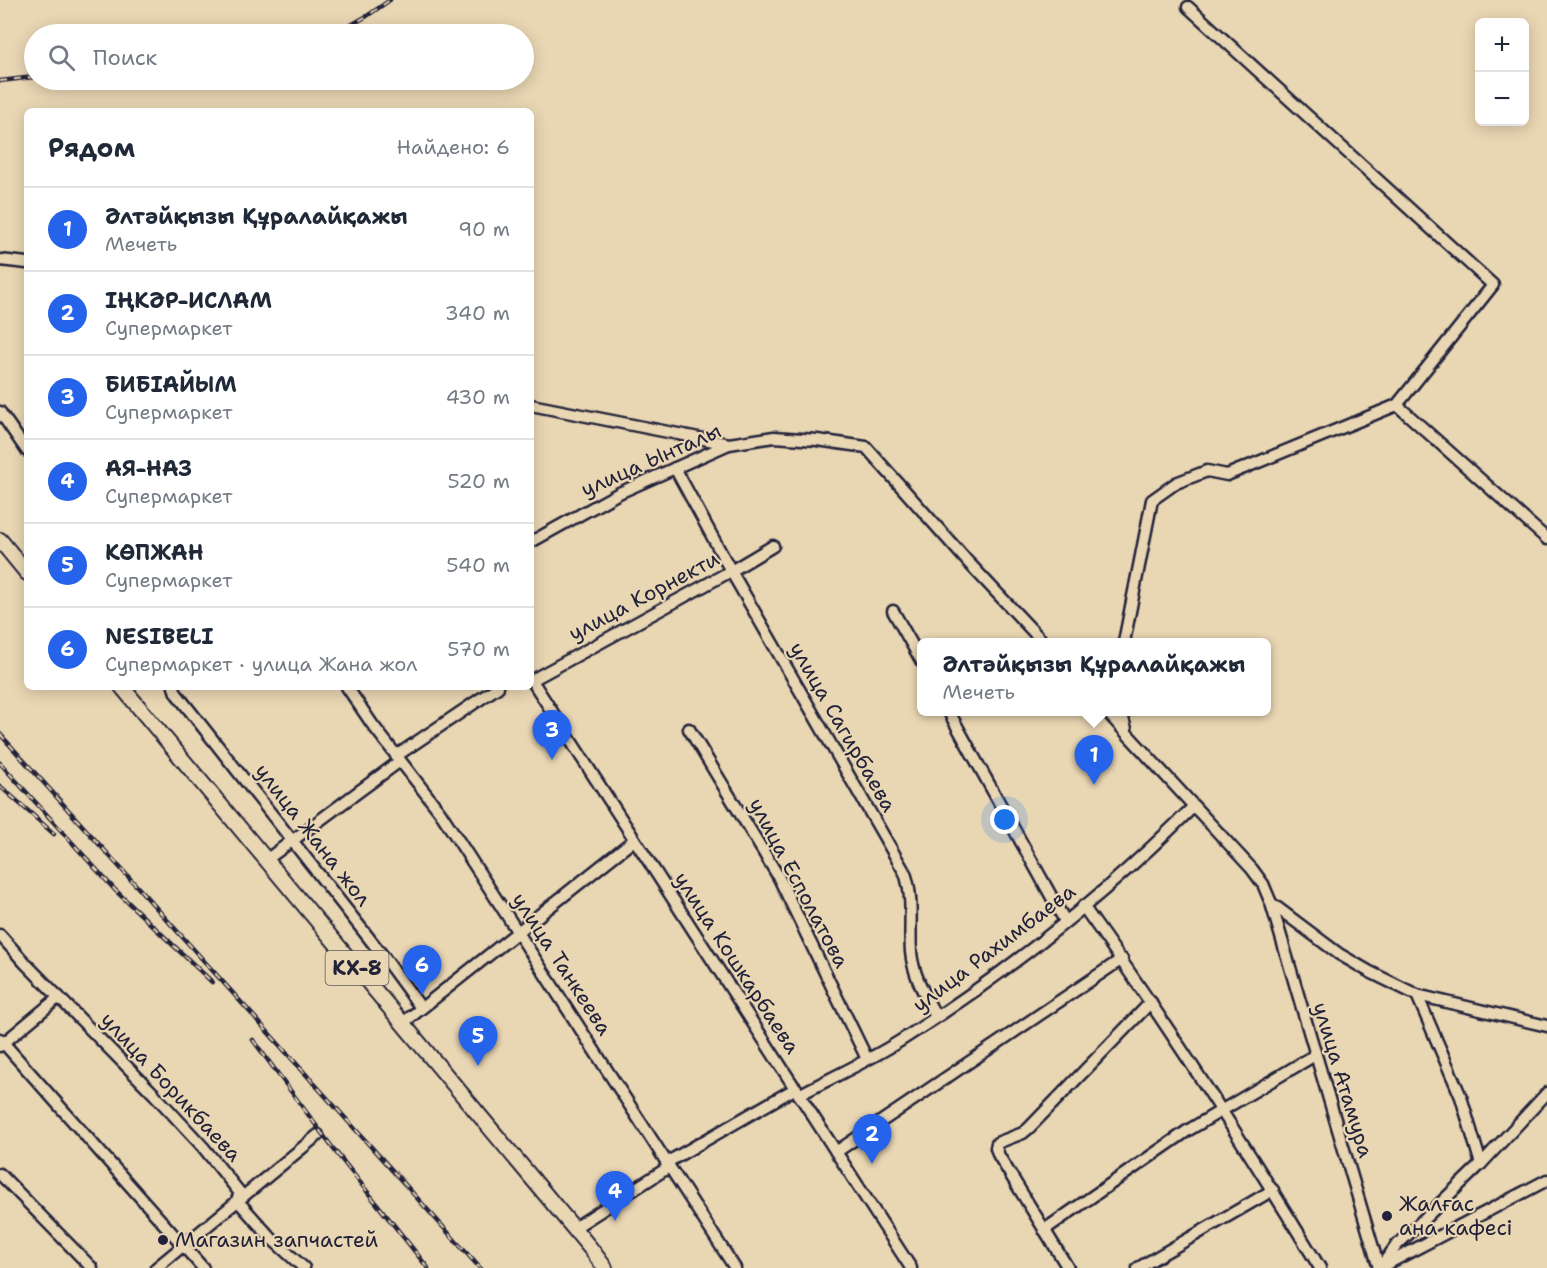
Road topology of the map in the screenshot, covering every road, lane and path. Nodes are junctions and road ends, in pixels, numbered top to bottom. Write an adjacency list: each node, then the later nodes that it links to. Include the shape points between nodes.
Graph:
1 (1188, 7): 4 (street, via 1493,285)
2 (0, 260): 3 (street)
3 (24, 262)
4 (1396, 405): 10 (street); 18 (street, via 1227,474 1207,471 1186,479 1152,500)
5 (534, 406): 7 (street)
6 (0, 412): 8 (street)
7 (729, 444): 9 (street, улица Ынталы); 17 (street, улица Ынталы, via 774,437 866,447)
8 (24, 447)
9 (675, 468): 12 (street, улица Ынталы, via 619,493); 15 (street, улица Сагирбаева)
10 (1547, 539)
11 (0, 540): 14 (main road)
12 (534, 540)
13 (773, 546): 15 (street, улица Корнекти)
14 (24, 569)
15 (731, 572): 20 (street, улица Корнекти); 46 (street, улица Сагирбаева, via 904,873 910,888 911,953 921,988)
16 (893, 611): 19 (street)
17 (1039, 638)
18 (1126, 638)
19 (917, 655)
20 (534, 678)
21 (534, 682): 33 (street, улица Кошкарбаева)
22 (124, 690): 35 (main road, КХ-8)
23 (175, 690): 34 (street, улица Жана жол)
24 (349, 690): 31 (street, улица Танкеева)
25 (494, 690): 31 (street)
26 (952, 716): 38 (street)
27 (1112, 716): 30 (street)
28 (1122, 716): 30 (street)
29 (689, 729): 51 (street, улица Есполатова, via 778,876)
30 (1126, 732): 32 (street)
31 (398, 758): 34 (street); 39 (street, улица Танкеева, via 440,812)
32 (1193, 807): 36 (street, via 1252,869); 37 (street, улица Рахимбаева, via 1118,879)
33 (634, 840): 39 (street); 52 (street, улица Кошкарбаева)
34 (292, 841): 35 (street); 45 (street, улица Жана жол)
35 (266, 860): 47 (main road, КХ-8)
36 (1271, 903): 42 (street, via 1338,954); 50 (street, улица Атамура)
37 (1083, 906): 38 (street, улица Рахимбаева); 41 (street)
38 (1065, 921): 46 (street, улица Рахимбаева)
39 (519, 931): 45 (street); 58 (street, улица Танкеева)
40 (0, 935): 43 (street, улица Борикбаева)
41 (1122, 959): 44 (street); 56 (street)
42 (1417, 995): 48 (street); 57 (street, via 1461,1097)
43 (59, 997): 49 (street); 62 (street, улица Борикбаева, via 203,1148 240,1193)
44 (1151, 1002): 54 (street); 64 (street, via 1029,1128 997,1143 999,1156)
45 (421, 1008): 47 (street)
46 (936, 1017): 51 (street, улица Рахимбаева)
47 (403, 1023): 63 (main road, КХ-8)
48 (1547, 1026)
49 (1, 1043): 65 (street)
50 (1315, 1055): 54 (street); 78 (street, улица Атамура)
51 (867, 1059): 52 (street, улица Рахимбаева)
52 (798, 1092): 56 (street, улица Кошкарбаева); 58 (street, улица Рахимбаева)
53 (1547, 1093): 57 (street)
54 (1222, 1110): 61 (street); 64 (street)
55 (318, 1135): 62 (street)
56 (836, 1152): 74 (street, улица Кошкарбаева)
57 (1481, 1164): 78 (street, via 1396,1246)
58 (667, 1165): 63 (street, улица Рахимбаева); 73 (street, улица Танкеева)
59 (0, 1174): 67 (street)
60 (1547, 1180): 78 (street)
61 (1273, 1190): 76 (street); 77 (street)
62 (237, 1200): 65 (street); 70 (street, улица Борикбаева)
63 (574, 1228): 66 (main road, КХ-8)
64 (1044, 1230): 75 (street)
65 (182, 1245): 68 (street); 69 (street)
66 (591, 1249): 71 (main road, КХ-8); 72 (main road, КХ-8)
67 (92, 1268)
68 (156, 1268)
69 (203, 1268)
70 (304, 1268)
71 (605, 1268)
72 (611, 1268)
73 (735, 1268)
74 (911, 1268)
75 (1068, 1268)
76 (1138, 1268)
77 (1320, 1268)
78 (1380, 1268)

